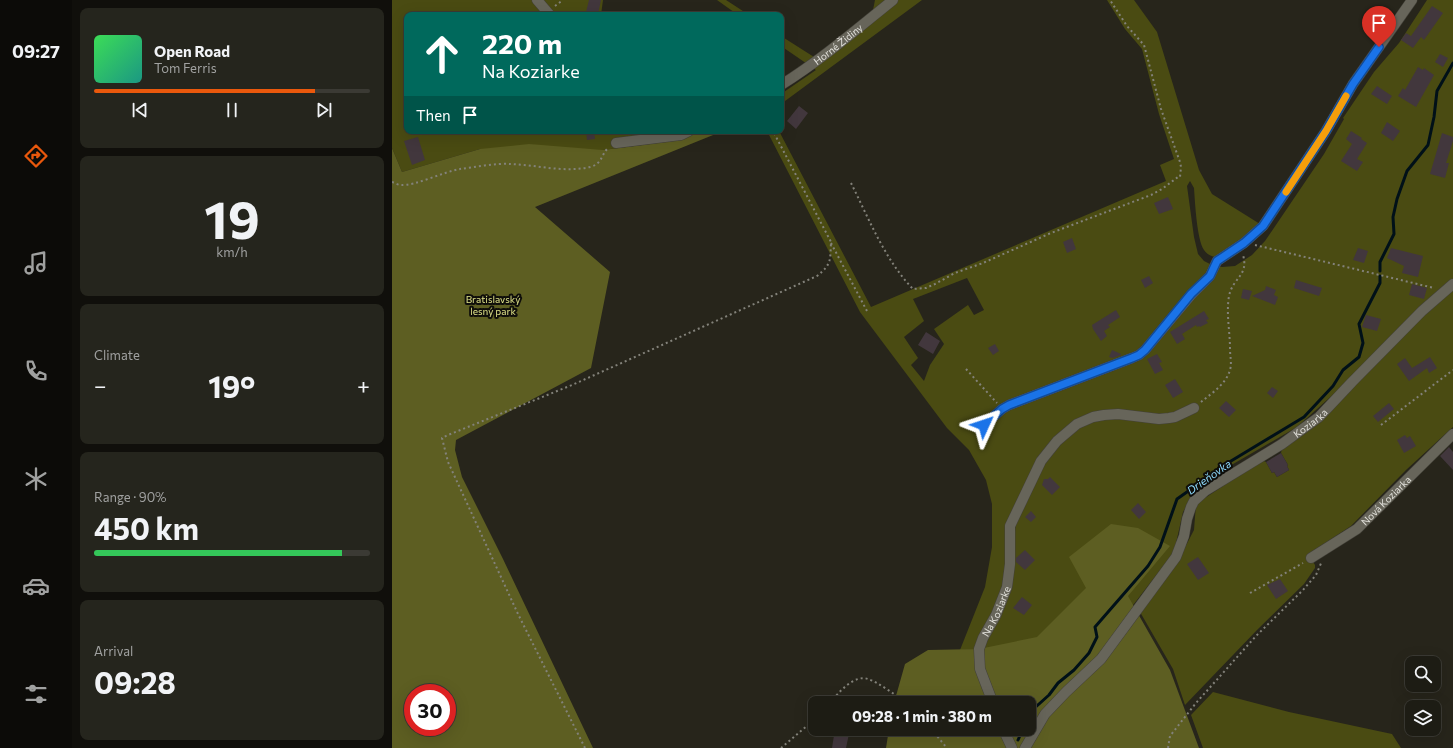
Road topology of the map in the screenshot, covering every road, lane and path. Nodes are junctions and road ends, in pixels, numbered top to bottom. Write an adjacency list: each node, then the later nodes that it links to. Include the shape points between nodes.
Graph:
1 (537, 0): 5 (street)
2 (893, 0): 6 (street, Horné Židiny)
3 (1110, 0): 13 (path, via 1127,26 1144,45 1161,109 1180,162 1180,176 1162,189 1051,233 934,284 913,289 882,245)
4 (1412, 0): 15 (street, via 1353,84 1326,131 1263,226)
5 (547, 12)
6 (784, 83)
7 (632, 134): 10 (street)
8 (683, 134): 10 (street)
9 (775, 134): 14 (path)
10 (639, 140): 11 (street)
11 (616, 143): 12 (path, via 605,151 596,165 589,167 555,169 510,164 458,169 411,184 401,185)
12 (392, 182)
13 (851, 183)
14 (831, 242): 18 (path); 35 (path, via 830,261 826,269 817,276 572,385 442,438 448,462 518,614)
15 (1242, 244): 17 (path); 21 (path, via 1245,265 1229,296 1232,357 1230,370 1218,387); 22 (street, via 1217,261 1210,276 1191,294 1139,355)
16 (1453, 284): 17 (street, Koziarka)
17 (1444, 290): 39 (street, Koziarka, via 1320,417 1197,498 1190,507 1184,536 1176,557 1101,659 1045,714)
18 (868, 313)
19 (966, 369): 22 (path)
20 (1453, 370): 24 (path)
21 (1194, 408): 31 (street, Na Koziarke, via 1175,417 1159,419 1118,414 1093,417 1077,424 1041,460 1010,526 1007,587 983,638 978,656)
22 (1002, 409): 23 (street)
23 (984, 425)
24 (1381, 425)
25 (1453, 434): 26 (street, Nová Koziarka, via 1357,529)
26 (1325, 550): 27 (street, Nová Koziarka); 40 (path, via 1316,574 1196,703 1170,736)
27 (1311, 558): 28 (path)
28 (1250, 594)
29 (837, 696): 30 (path, via 852,682 868,679)
30 (896, 696)
31 (990, 696)
32 (808, 725): 36 (path)
33 (937, 736): 37 (path)
34 (1006, 736): 38 (street)
35 (585, 748)
36 (781, 748)
37 (947, 748)
38 (1012, 748)
39 (1025, 748)
40 (1168, 748)

